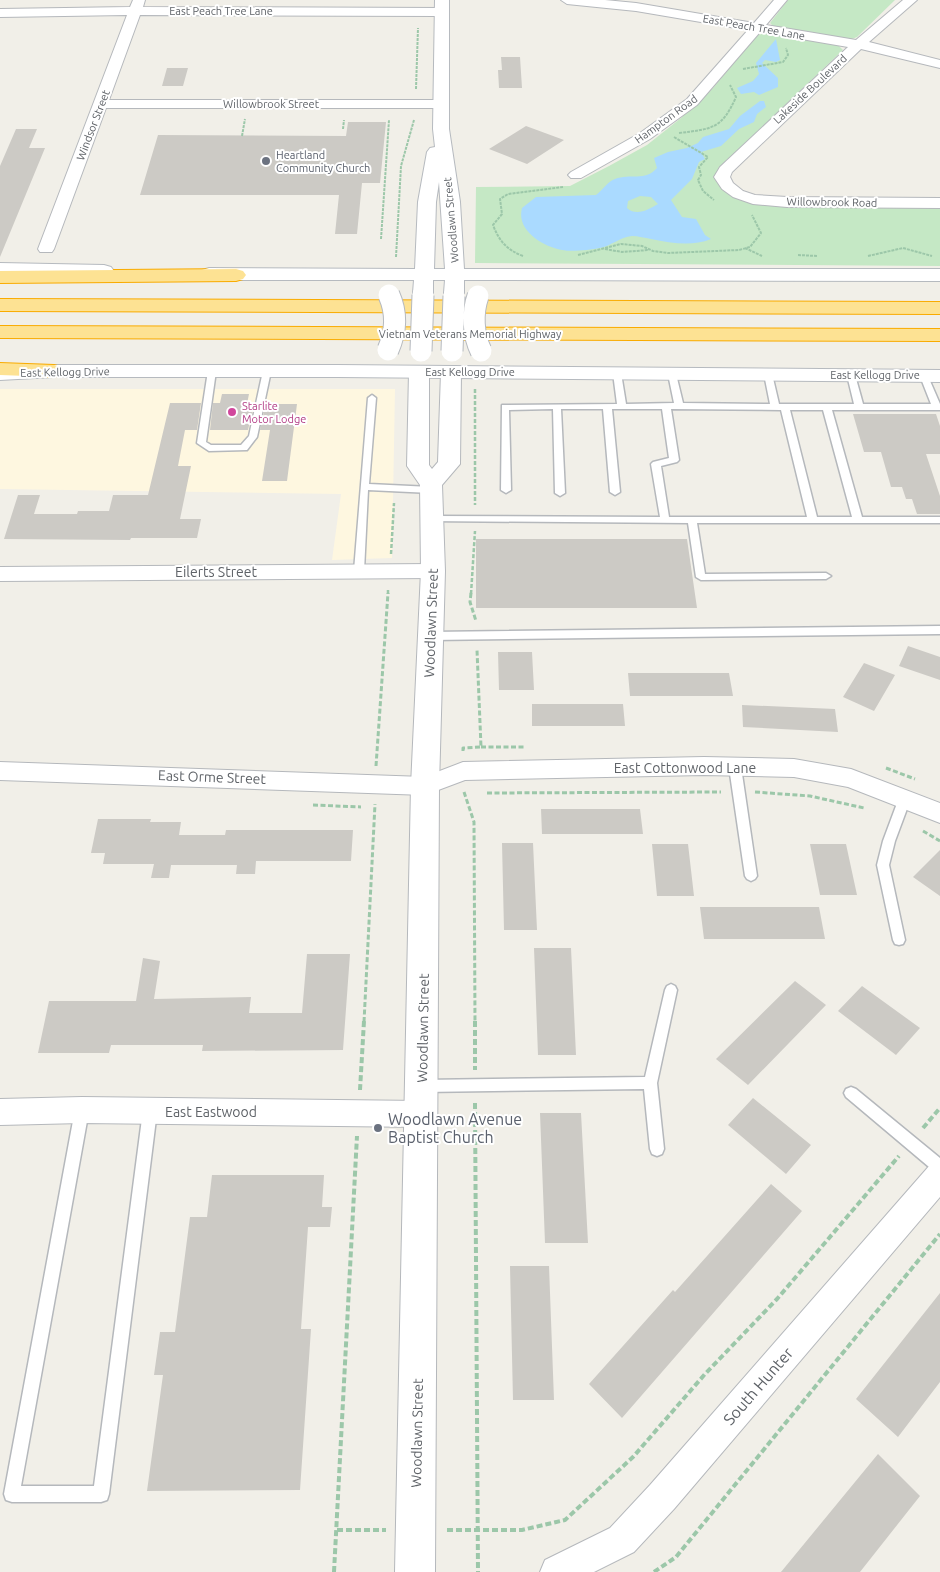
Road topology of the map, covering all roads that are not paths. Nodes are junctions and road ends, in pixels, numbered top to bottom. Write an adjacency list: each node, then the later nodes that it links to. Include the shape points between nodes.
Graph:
1 (567, 0): 7 (street, East Peach Tree Lane, via 636,7)
2 (781, 0): 7 (street, Hampton Road)
3 (911, 0): 8 (street, Lakeside Boulevard)
4 (137, 5): 5 (street, East Peach Tree Lane, via 418,12); 6 (street, East Peach Tree Lane); 10 (street, Windsor Street)
5 (441, 6): 11 (main road, Woodlawn Street)
6 (0, 13)
7 (758, 28): 8 (street, East Peach Tree Lane); 13 (street, Hampton Road, via 692,102 645,136)
8 (859, 45): 9 (street, East Peach Tree Lane); 14 (street, Lakeside Boulevard, via 725,170 722,177)
9 (940, 64)
10 (102, 104): 11 (street, Willowbrook Street); 16 (street, Windsor Street)
11 (441, 104): 12 (main road, Woodlawn Street)
12 (441, 129): 21 (main road, Woodlawn Street, via 427,202); 22 (main road, Woodlawn Street)
13 (572, 181)
14 (727, 186): 15 (street, Willowbrook Road, via 738,194 753,198 787,202)
15 (940, 203)
16 (46, 250)
17 (938, 266): 18 (main road)
18 (526, 267): 22 (main road); 36 (main road, bridge, via 481,290 475,302 475,340 489,358)
19 (0, 269): 20 (main road)
20 (236, 274): 23 (main road); 24 (highway)
21 (425, 274): 22 (main road); 23 (main road); 29 (main road, Woodlawn Street, bridge)
22 (456, 274): 30 (main road, Woodlawn Street, bridge)
23 (341, 275): 35 (main road, bridge, via 374,282 394,304 392,341 384,356 366,365)
24 (0, 277)
25 (0, 305): 26 (highway, Vietnam Veterans Memorial Highway)
26 (940, 308)
27 (0, 332): 28 (highway, Vietnam Veterans Memorial Highway)
28 (940, 336)
29 (420, 362): 30 (main road, East Kellogg Drive); 35 (main road, East Kellogg Drive); 57 (main road, Woodlawn Street, via 418,466)
30 (452, 362): 36 (main road, East Kellogg Drive); 57 (main road, Woodlawn Street, via 449,464)
31 (0, 370): 32 (highway)
32 (54, 371): 33 (main road, East Kellogg Drive); 38 (main road, East Kellogg Drive)
33 (212, 371): 34 (main road, East Kellogg Drive); 34 (lane, via 201,444 209,448 244,448 253,438)
34 (267, 372): 35 (main road, East Kellogg Drive)
35 (338, 372)
36 (532, 373): 37 (main road, East Kellogg Drive)
37 (617, 373): 39 (main road, East Kellogg Drive); 45 (lane)
38 (0, 374)
39 (672, 374): 40 (main road, East Kellogg Drive); 47 (lane)
40 (768, 374): 41 (main road, East Kellogg Drive); 49 (lane)
41 (850, 375): 42 (main road, East Kellogg Drive); 51 (lane)
42 (932, 376): 52 (lane)
43 (372, 398): 53 (lane)
44 (607, 406): 45 (lane); 48 (lane); 55 (lane)
45 (622, 406): 46 (lane)
46 (666, 406): 47 (lane); 58 (lane, via 674,460 656,464)
47 (679, 406): 49 (lane)
48 (557, 407): 54 (lane, via 505,407); 56 (lane)
49 (780, 407): 50 (lane); 60 (lane)
50 (827, 407): 51 (lane); 61 (lane)
51 (859, 407): 52 (lane)
52 (938, 407)
53 (364, 487): 57 (lane, via 394,487); 63 (lane)
54 (506, 490)
55 (615, 492)
56 (560, 494)
57 (431, 498): 58 (lane, via 475,519); 64 (main road, Woodlawn Street)
58 (665, 519): 59 (lane)
59 (692, 520): 60 (lane); 66 (lane, via 701,577)
60 (813, 520): 61 (lane)
61 (858, 520): 62 (lane)
62 (940, 520)
63 (359, 571): 64 (street, Eilerts Street); 65 (street, Eilerts Street)
64 (432, 571): 68 (main road, Woodlawn Street)
65 (0, 574)
66 (826, 576)
67 (940, 630): 68 (lane)
68 (431, 636): 71 (main road, Woodlawn Street)
69 (736, 767): 71 (street, East Cottonwood Lane); 72 (street, East Cottonwood Lane, via 794,768 851,778); 74 (lane)
70 (0, 772): 71 (street, East Orme Street)
71 (425, 786): 79 (main road, Woodlawn Street)
72 (901, 808): 73 (street, East Cottonwood Lane); 75 (lane, via 883,865)
73 (940, 813)
74 (751, 876)
75 (899, 940)
76 (671, 990): 77 (lane)
77 (650, 1083): 79 (lane, via 475,1086); 83 (lane)
78 (851, 1093): 84 (lane)
79 (422, 1100): 81 (street, East Eastwood, via 359,1113); 86 (main road, Woodlawn Street)
80 (82, 1110): 81 (street, East Eastwood); 81 (lane, via 12,1494 101,1494); 82 (street, East Eastwood)
81 (150, 1111)
82 (0, 1112)
83 (657, 1149)
84 (940, 1167)
85 (940, 1176): 87 (street, South Hunter, via 622,1540)
86 (415, 1572)
87 (557, 1572)

